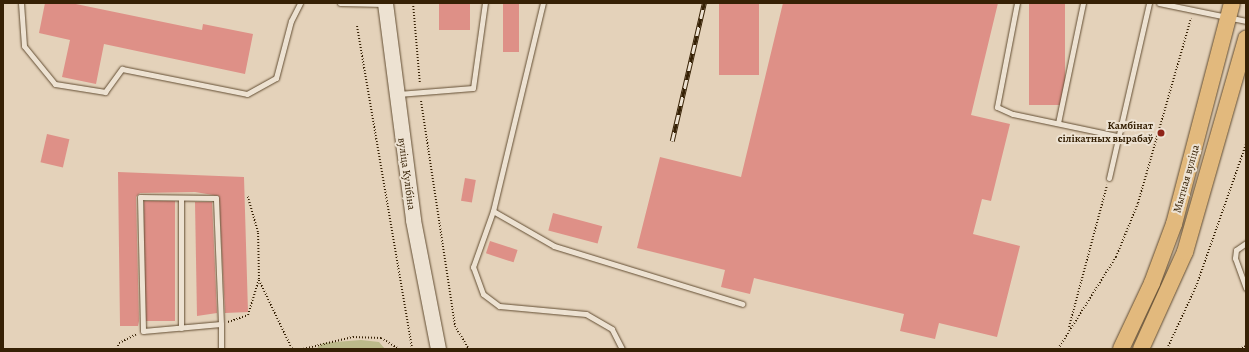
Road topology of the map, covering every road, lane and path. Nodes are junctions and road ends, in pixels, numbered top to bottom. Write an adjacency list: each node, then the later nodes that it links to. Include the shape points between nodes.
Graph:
1 (21, 3): 2 (lane, via 24,46 55,84 105,92 122,69 247,94 276,78 291,20)
2 (300, 3)
3 (340, 3): 11 (lane)
4 (414, 3): 17 (path)
5 (485, 3): 17 (lane, via 473,88)
6 (543, 3): 25 (lane)
7 (1017, 3): 19 (lane, via 997,107 1013,114)
8 (1082, 3): 19 (lane)
9 (1149, 3): 20 (lane)
10 (1159, 3): 12 (lane)
11 (385, 4): 18 (main road, вуліца Кулібіна)
12 (1193, 10): 13 (lane); 32 (path, via 1138,203 1116,257)
13 (1230, 10): 14 (lane); 45 (main road, Мытная вуліца, via 1198,142 1174,224 1152,283)
14 (1246, 21)
15 (357, 26): 36 (path)
16 (1246, 39): 46 (main road, Мытная вуліца, via 1185,252)
17 (420, 93): 18 (lane); 42 (path, via 455,326)
18 (395, 94): 35 (main road, вуліца Кулібіна)
19 (1058, 123): 20 (lane)
20 (1117, 136): 22 (lane)
21 (1246, 144): 47 (path, via 1197,284)
22 (1109, 178): 32 (path)
23 (248, 196): 27 (path, via 258,232)
24 (181, 198): 30 (lane, via 216,198); 31 (lane); 33 (lane, via 140,197)
25 (493, 211): 29 (lane, via 554,246); 43 (lane, via 473,268 483,294 499,306 586,314 612,329)
26 (1246, 243): 28 (lane, via 1236,250 1235,258)
27 (259, 279): 30 (path, via 248,315); 39 (path)
28 (1246, 288)
29 (742, 304)
30 (221, 324): 31 (lane); 38 (lane)
31 (181, 328): 33 (lane)
32 (1069, 329): 44 (path)
33 (143, 331): 37 (path, via 119,343)
34 (1246, 346): 48 (path)
35 (437, 347)
36 (411, 348)
37 (117, 349)
38 (221, 349)
39 (292, 349)
40 (303, 349): 41 (path, via 353,337 381,338)
41 (399, 349)
42 (469, 349)
43 (622, 349)
44 (1058, 349)
45 (1121, 349)
46 (1141, 349)
47 (1167, 349)
48 (1238, 349)

